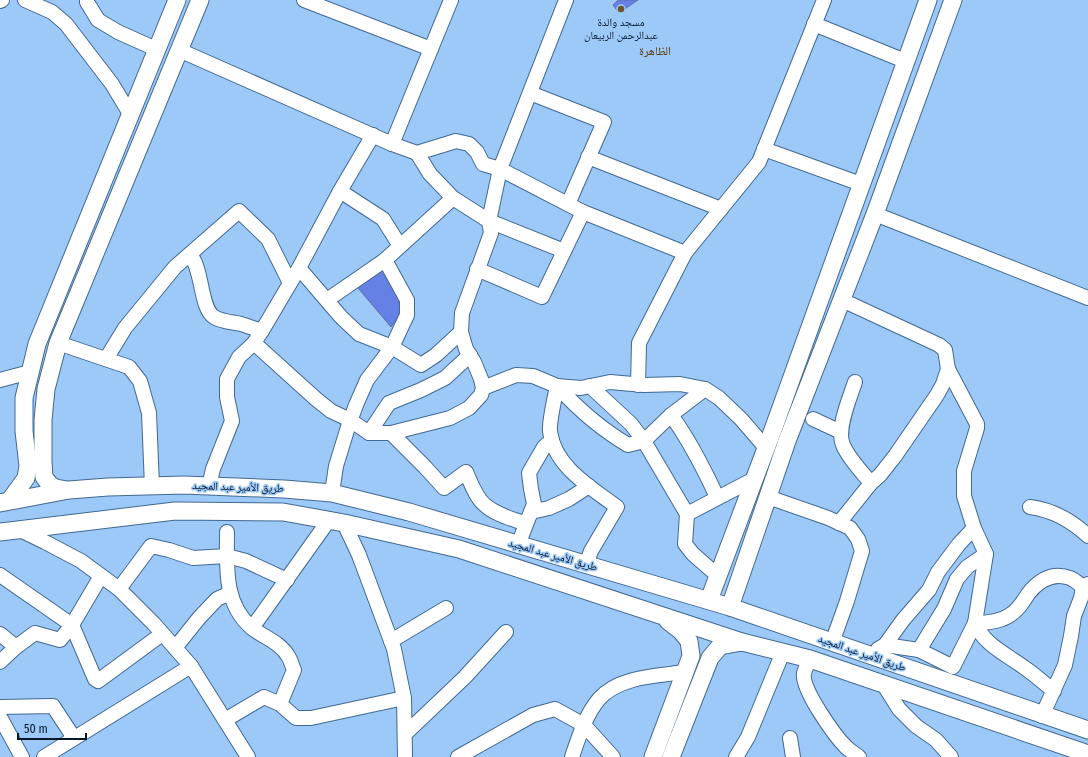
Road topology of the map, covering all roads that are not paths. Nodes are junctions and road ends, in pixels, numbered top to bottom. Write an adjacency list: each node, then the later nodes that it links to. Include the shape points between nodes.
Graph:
1 (25, 0): 17 (street, via 52,12 66,24 112,84)
2 (87, 0): 12 (street, via 98,20)
3 (177, 0): 12 (main road)
4 (200, 0): 14 (main road)
5 (304, 0): 13 (street)
6 (451, 0): 13 (street)
7 (566, 0): 16 (street)
8 (824, 0): 11 (street)
9 (928, 0): 15 (main road)
10 (953, 0): 25 (main road)
11 (814, 24): 15 (street); 20 (street)
12 (156, 49): 17 (main road)
13 (431, 49): 19 (street)
14 (179, 50): 18 (street); 46 (main road)
15 (905, 61): 24 (main road)
16 (530, 93): 22 (street, via 604,122); 23 (street)
17 (130, 114): 51 (main road, via 37,344)
18 (373, 135): 19 (street); 26 (street)
19 (392, 144): 21 (street)
20 (764, 150): 24 (street); 29 (street, via 759,162)
21 (417, 153): 23 (street, via 456,141 469,144 483,164); 27 (street, via 430,174)
22 (588, 157): 28 (street); 29 (street)
23 (500, 169): 28 (street); 32 (street)
24 (862, 182): 25 (main road); 67 (main road)
25 (884, 188): 31 (main road)
26 (340, 191): 33 (street, via 383,219); 38 (street)
27 (453, 198): 32 (street); 33 (street)
28 (568, 204): 30 (street)
29 (721, 209): 35 (street)
30 (583, 212): 34 (street); 35 (street)
31 (875, 214): 41 (street); 43 (main road)
32 (489, 221): 34 (street); 39 (street, via 491,232)
33 (400, 246): 37 (street)
34 (564, 250): 39 (street, via 542,297)
35 (685, 253): 54 (street, via 639,343)
36 (190, 254): 40 (street, via 239,211 268,239); 45 (street, via 199,273 206,306 214,317 241,324); 49 (street, via 175,267 130,322)
37 (385, 260): 42 (street); 47 (street, via 407,300 407,315)
38 (299, 268): 40 (street); 42 (street)
39 (477, 269): 44 (street, via 462,312)
40 (290, 283): 45 (street)
41 (1088, 298)
42 (327, 300): 47 (street, via 359,334)
43 (842, 300): 50 (street, via 939,345 945,350); 75 (main road)
44 (461, 332): 47 (street, via 421,365); 48 (street)
45 (258, 337): 61 (street, via 316,399 331,411); 71 (street, via 238,357 227,379 227,396 232,421)
46 (58, 343): 49 (street); 73 (main road, via 46,389 43,420 44,477 50,485)
47 (392, 346): 61 (street, via 367,380)
48 (470, 355): 57 (street); 63 (street, via 445,378 389,403)
49 (106, 359): 70 (street, via 129,367 140,381 149,413)
50 (948, 369): 69 (street, via 944,384 933,402 895,456); 83 (street, via 977,424 964,471 964,496)
51 (30, 372): 52 (street); 77 (main road, via 24,398 28,466 26,478)
52 (0, 380)
53 (854, 382): 62 (street)
54 (638, 385): 56 (street, via 610,382); 58 (street, via 680,384)
55 (557, 386): 56 (street); 57 (street, via 533,376 516,375); 65 (street, via 550,430); 66 (street, via 575,406 610,434 628,445)
56 (590, 386): 66 (street, via 631,424)
57 (483, 388): 64 (street, via 481,395 469,408 450,418)
58 (705, 390): 59 (street); 67 (street, via 719,398)
59 (672, 415): 66 (street); 76 (street, via 700,460)
60 (813, 419): 62 (street)
61 (350, 420): 63 (street); 74 (street, via 336,466)
62 (841, 432): 69 (street, via 842,444)
63 (369, 433): 64 (street)
64 (391, 433): 80 (street, via 444,488 466,472 485,505 500,513)
65 (552, 440): 72 (street, via 566,466); 80 (street, via 544,446 529,473 534,504)
66 (644, 441): 79 (street)
67 (766, 448): 68 (main road)
68 (754, 479): 76 (street); 94 (main road)
69 (871, 483): 82 (street)
70 (152, 486): 71 (main road, طريق الأمير عبد المجيد); 73 (main road, طريق الأمير عبد المجيد)
71 (209, 486): 74 (main road, طريق الأمير عبد المجيد, via 284,488)
72 (589, 486): 80 (street, via 569,499); 91 (street, via 617,507)
73 (69, 490): 77 (main road, طريق الأمير عبد المجيد)
74 (332, 493): 88 (main road, طريق الأمير عبد المجيد, via 409,512)
75 (768, 497): 82 (street); 100 (main road)
76 (717, 498): 79 (street)
77 (5, 502)
78 (1030, 507): 87 (street, via 1044,509 1066,518)
79 (687, 514): 94 (street, via 685,544)
80 (528, 518): 88 (street)
81 (337, 522): 84 (main road, طريق الأمير عبد المجيد, via 283,512 175,511); 95 (street); 102 (main road, طريق الأمير عبد المجيد, via 459,549); 109 (street, via 359,555)
82 (839, 523): 111 (street, via 850,528 858,539 862,551)
83 (974, 528): 89 (street); 112 (street, via 959,544 928,590)
84 (18, 529): 85 (main road, طريق الأمير عبد المجيد); 93 (street, via 81,561)
85 (0, 532)
86 (227, 532): 90 (street)
87 (1088, 536)
88 (518, 544): 91 (main road, طريق الأمير عبد المجيد)
89 (986, 554): 103 (street); 115 (street, via 967,567 957,579 944,609)
90 (227, 556): 95 (street, via 246,561); 97 (street, via 193,558 151,546); 98 (street)
91 (586, 564): 99 (main road, طريق الأمير عبد المجيد)
92 (0, 575): 104 (street)
93 (101, 576): 97 (street); 104 (street)
94 (718, 576): 99 (main road)
95 (287, 580): 105 (street)
96 (1085, 585): 103 (street, via 1072,578 1056,575 1040,582 1010,615 988,623); 124 (street, via 1074,616 1065,665)
97 (119, 589): 108 (street)
98 (230, 593): 105 (street, via 238,614); 114 (street, via 217,599)
99 (709, 600): 100 (main road, طريق الأمير عبد المجيد)
100 (730, 607): 111 (main road, طريق الأمير عبد المجيد)
101 (446, 608): 109 (street)
102 (662, 616): 110 (main road, طريق الأمير عبد المجيد); 121 (main road, via 689,641 691,656)
103 (974, 623): 115 (street, via 953,666); 124 (street, via 985,640)
104 (72, 625): 108 (street, via 98,681); 113 (street, via 60,640 35,633)
105 (252, 628): 127 (street, via 275,642 288,656 294,670)
106 (506, 632): 134 (street, via 465,677)
107 (0, 634): 113 (street)
108 (162, 634): 114 (street)
109 (391, 641): 126 (street)
110 (742, 642): 116 (main road, طريق الأمير عبد المجيد); 147 (main road, via 720,646 710,658)
111 (832, 642): 117 (main road, طريق الأمير عبد المجيد)
112 (885, 645): 115 (street); 117 (street)
113 (16, 647): 119 (street)
114 (175, 648): 120 (street)
115 (919, 650)
116 (783, 652): 118 (main road, طريق الأمير عبد المجيد); 148 (street, via 748,737)
117 (868, 655): 122 (main road, طريق الأمير عبد المجيد)
118 (810, 659): 123 (main road, طريق الأمير عبد المجيد); 150 (street, via 804,674 807,690 838,737)
119 (0, 662)
120 (191, 666): 131 (street); 135 (street)
121 (685, 672): 132 (street, via 629,681 613,688 599,699); 146 (main road)
122 (929, 675): 125 (main road, via 939,685 939,692 933,698); 129 (main road, طريق الأمير عبد المجيد)
123 (884, 685): 125 (main road, طريق الأمير عبد المجيد); 151 (street, via 899,709 916,726 936,740)
124 (1054, 691): 129 (street)
125 (918, 697): 138 (main road, طريق الأمير عبد المجيد)
126 (404, 698): 127 (street, via 311,718 296,718); 134 (street)
127 (280, 704): 131 (street, via 264,697)
128 (0, 708): 135 (street, via 52,706)
129 (1042, 716): 133 (main road, طريق الأمير عبد المجيد)
130 (0, 717): 139 (street)
131 (225, 720): 141 (street)
132 (584, 725): 143 (street, via 555,709 533,714); 144 (street); 145 (street)
133 (1088, 730)
134 (405, 734): 142 (street)
135 (74, 738): 137 (street)
136 (790, 738): 149 (street)
137 (63, 752): 140 (street)
138 (1088, 754)
139 (22, 757)
140 (44, 757)
141 (248, 757)
142 (405, 757)
143 (458, 757)
144 (572, 757)
145 (613, 757)
146 (653, 757)
147 (671, 757)
148 (736, 757)
149 (794, 757)
150 (859, 757)
151 (951, 757)

